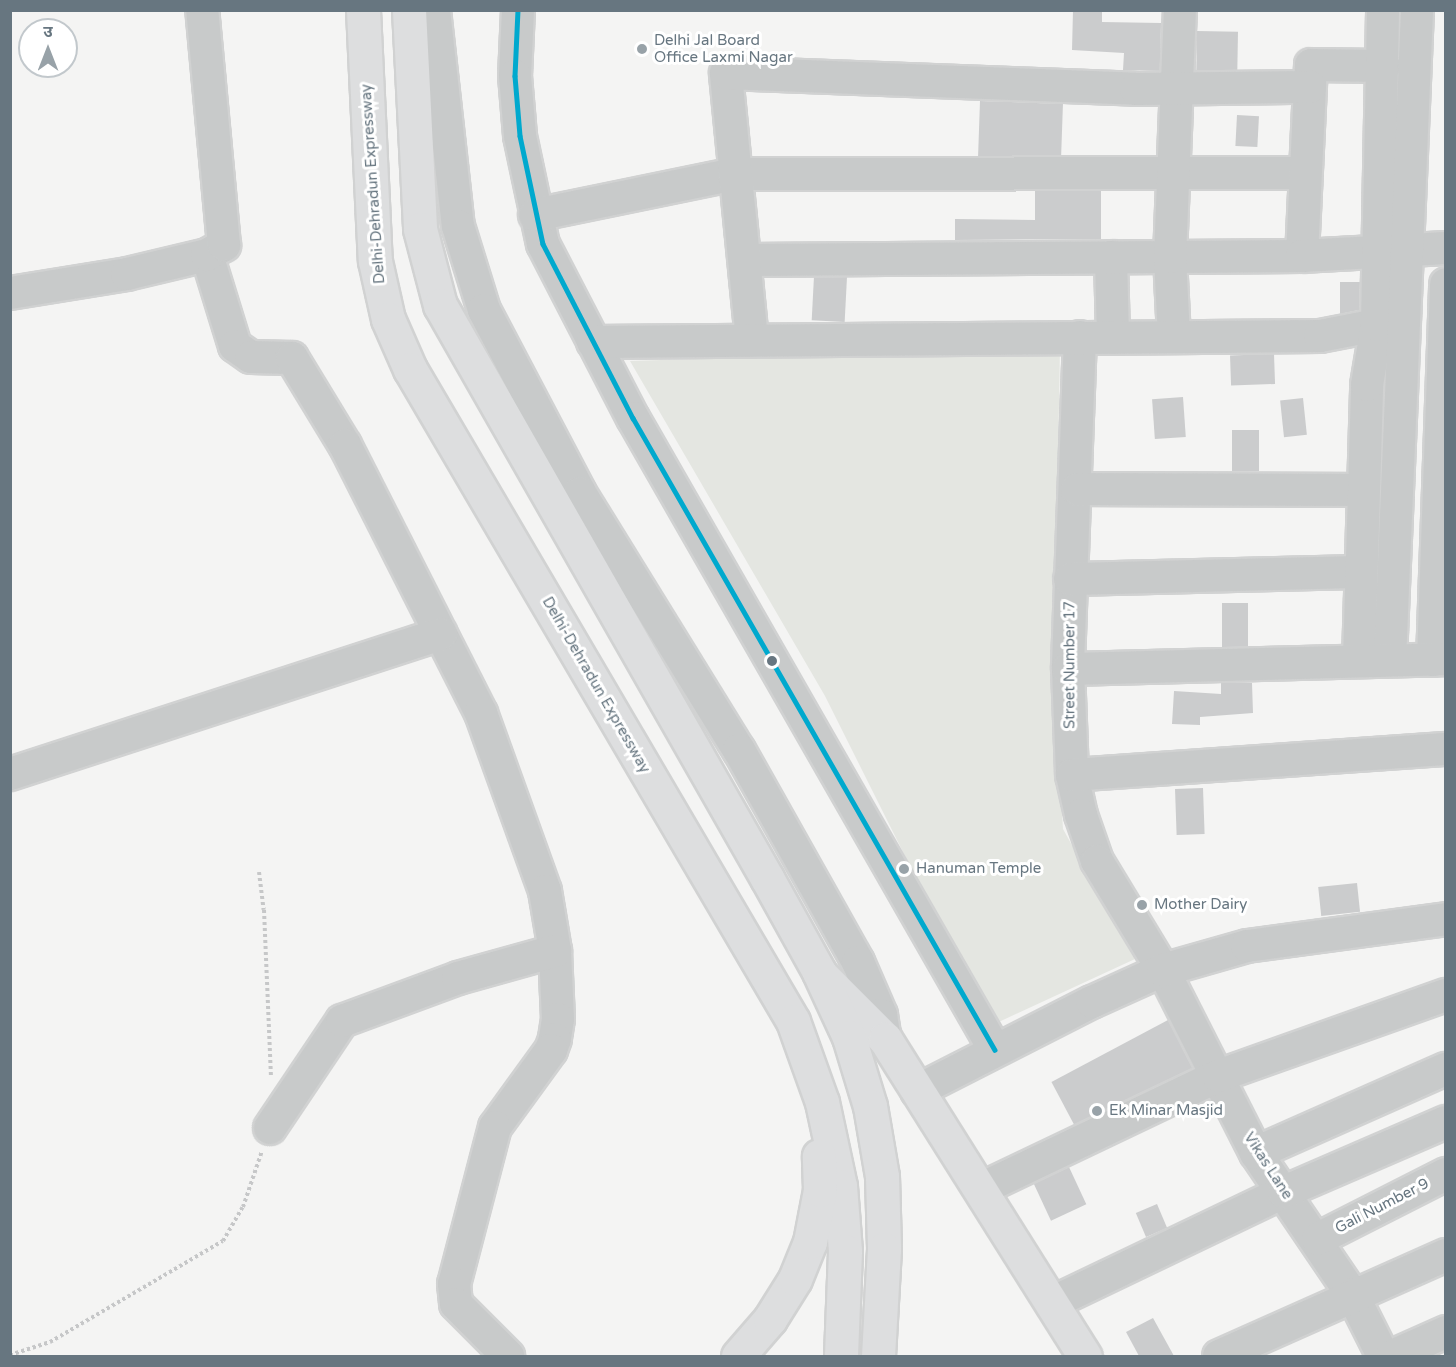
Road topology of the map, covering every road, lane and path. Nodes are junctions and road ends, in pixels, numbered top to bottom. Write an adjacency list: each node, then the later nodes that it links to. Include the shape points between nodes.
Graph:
1 (202, 10): 20 (street, via 225,234 224,245)
2 (358, 10): 10 (street)
3 (363, 10): 10 (main road, Delhi-Dehradun Expressway)
4 (409, 10): 49 (main road, via 420,229 440,305)
5 (434, 10): 52 (street, via 458,226 484,310 580,492 739,750 858,962 881,1015)
6 (518, 10): 17 (street, via 515,76 520,136)
7 (1180, 10): 13 (street)
8 (1383, 10): 11 (street)
9 (1418, 10): 19 (street)
10 (364, 45): 51 (main road, Delhi-Dehradun Expressway, via 375,261 398,345)
11 (1384, 66): 12 (street, via 1311,64); 19 (street)
12 (1310, 87): 13 (street); 14 (street)
13 (1176, 89): 15 (street, via 726,73); 16 (street)
14 (1305, 172): 16 (street); 21 (street)
15 (734, 174): 16 (street); 17 (street); 24 (street)
16 (1176, 175): 23 (street)
17 (535, 215): 32 (street, via 543,244)
18 (1446, 248): 19 (street)
19 (1394, 252): 21 (street); 27 (street); 40 (street)
20 (207, 255): 26 (street, via 127,274); 37 (street, via 235,346 251,357 289,357 295,361 345,446)
21 (1302, 256): 23 (street)
22 (1111, 257): 23 (street); 24 (street); 29 (street)
23 (1170, 257): 30 (street)
24 (745, 260): 31 (street)
25 (1446, 284): 38 (street)
26 (10, 293)
27 (1377, 325): 30 (street, via 1320,336); 34 (street, via 1367,385)
28 (1080, 337): 29 (street); 31 (street); 33 (street, Street Number 17)
29 (1113, 337): 30 (street)
30 (1174, 337)
31 (752, 340): 32 (street)
32 (592, 342): 53 (street)
33 (1077, 489): 34 (street); 36 (street, Street Number 17)
34 (1363, 490): 35 (street)
35 (1361, 572): 36 (street); 39 (street)
36 (1070, 579): 41 (street, Street Number 17)
37 (441, 634): 43 (street); 47 (street, via 481,713 541,875)
38 (1439, 659): 40 (street)
39 (1359, 660): 40 (street); 41 (street)
40 (1390, 660)
41 (1068, 669): 44 (street, Street Number 17)
42 (1446, 749): 44 (street)
43 (10, 774)
44 (1072, 775): 48 (street, Street Number 17, via 1097,861)
45 (259, 872): 56 (path, via 264,910)
46 (1446, 919): 48 (street, via 1247,946)
47 (555, 951): 59 (street, via 458,978 342,1021); 70 (street, via 555,1039 495,1127 454,1284 456,1304)
48 (1163, 970): 53 (street); 55 (street, Vikas Lane)
49 (819, 972): 52 (main road); 73 (main road, via 857,1060 877,1141 884,1213)
50 (1446, 995): 55 (street)
51 (793, 1021): 71 (main road, via 819,1154 820,1190 810,1242 795,1279 770,1319); 72 (main road, Delhi-Dehradun Expressway, via 822,1102 840,1186 845,1251)
52 (885, 1040): 57 (main road)
53 (995, 1050): 57 (street)
54 (1446, 1069): 60 (street)
55 (1218, 1076): 60 (street, Vikas Lane); 62 (street)
56 (270, 1084)
57 (917, 1091): 62 (main road)
58 (1446, 1122): 63 (street)
59 (270, 1128): 69 (path, via 243,1207 223,1241 51,1342)
60 (1256, 1153): 63 (street, Vikas Lane)
61 (1446, 1174): 64 (street, Gali Number 9)
62 (981, 1189): 67 (main road)
63 (1284, 1192): 64 (street, Vikas Lane); 67 (street)
64 (1317, 1239): 66 (street, Vikas Lane)
65 (1446, 1255): 66 (street)
66 (1352, 1294): 75 (street); 76 (street, Vikas Lane)
67 (1054, 1302): 74 (main road)
68 (1446, 1332): 77 (street)
69 (10, 1355)
70 (508, 1356)
71 (738, 1356)
72 (841, 1356)
73 (878, 1356)
74 (1085, 1356)
75 (1219, 1356)
76 (1383, 1356)
77 (1392, 1356)

